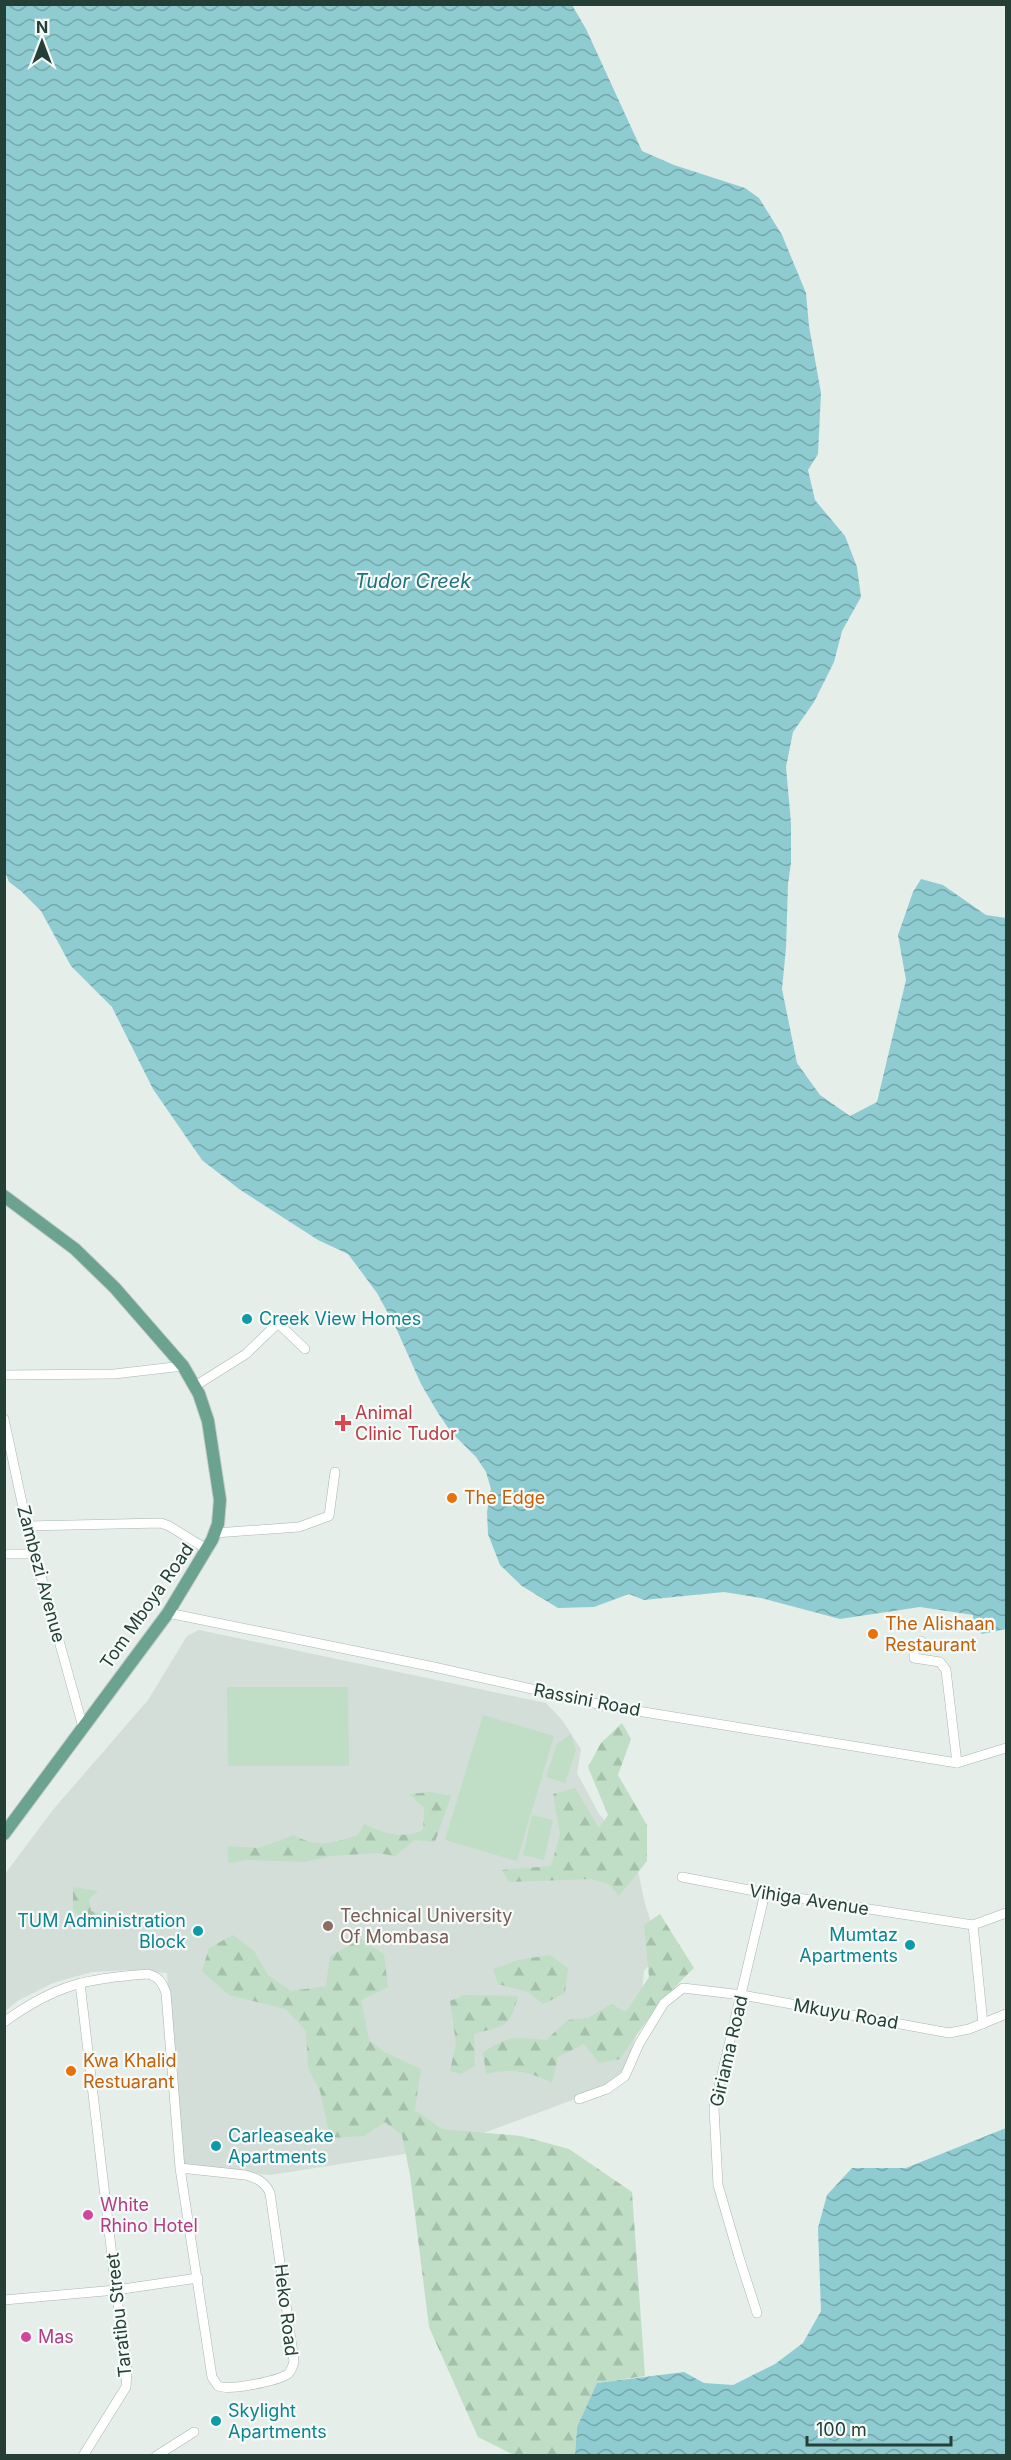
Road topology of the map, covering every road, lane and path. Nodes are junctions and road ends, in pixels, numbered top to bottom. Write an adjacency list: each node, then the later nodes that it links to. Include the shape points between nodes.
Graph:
1 (4, 1196): 2 (main road, Tom Mboya Road)
2 (10, 1206): 4 (main road, Tom Mboya Road, via 38,1219 75,1249)
3 (304, 1349): 6 (street, via 278,1323 246,1354)
4 (183, 1366): 5 (street, via 114,1374); 6 (main road, Tom Mboya Road)
5 (4, 1375)
6 (195, 1386): 10 (main road, Tom Mboya Road, via 208,1421 214,1456 219,1500)
7 (4, 1419): 9 (street, Zambezi Avenue)
8 (335, 1472): 10 (street, via 329,1516 299,1527)
9 (27, 1527): 11 (street, via 161,1523); 13 (street, Zambezi Avenue)
10 (215, 1533): 11 (main road, Tom Mboya Road)
11 (208, 1550): 14 (main road, Tom Mboya Road)
12 (4, 1554): 13 (street)
13 (35, 1554): 16 (street, Zambezi Avenue)
14 (168, 1613): 16 (main road, Tom Mboya Road); 18 (street, Rassini Road, via 607,1706)
15 (921, 1641): 18 (street, via 914,1650 914,1658 940,1662 946,1670)
16 (83, 1727): 19 (main road, Tom Mboya Road)
17 (1006, 1748): 18 (street, Rassini Road)
18 (957, 1763)
19 (4, 1834)
20 (682, 1877): 21 (street, Vihiga Avenue)
21 (765, 1893): 23 (street, Vihiga Avenue); 25 (street, Giriama Road)
22 (1006, 1913): 23 (street)
23 (973, 1926): 28 (street)
24 (80, 1983): 27 (street, via 38,1998); 30 (street, via 148,1974 162,1982); 32 (street, Taratibu Street)
25 (742, 1995): 28 (street, Mkuyu Road, via 949,2033); 29 (street, Mkuyu Road, via 683,1988 664,2003 625,2076 606,2089); 34 (street, Giriama Road, via 714,2108 718,2185)
26 (1006, 2014): 28 (street, Mkuyu Road)
27 (4, 2022)
28 (982, 2024)
29 (579, 2099)
30 (180, 2168): 31 (street, Heko Road); 31 (street, Heko Road, via 255,2177 267,2187 294,2361 290,2371 265,2381 228,2388 214,2383)
31 (198, 2278): 32 (street)
32 (116, 2290): 33 (street); 36 (street, Taratibu Street, via 127,2383)
33 (4, 2300)
34 (758, 2313)
35 (194, 2432): 37 (street)
36 (82, 2456)
37 (156, 2456)

